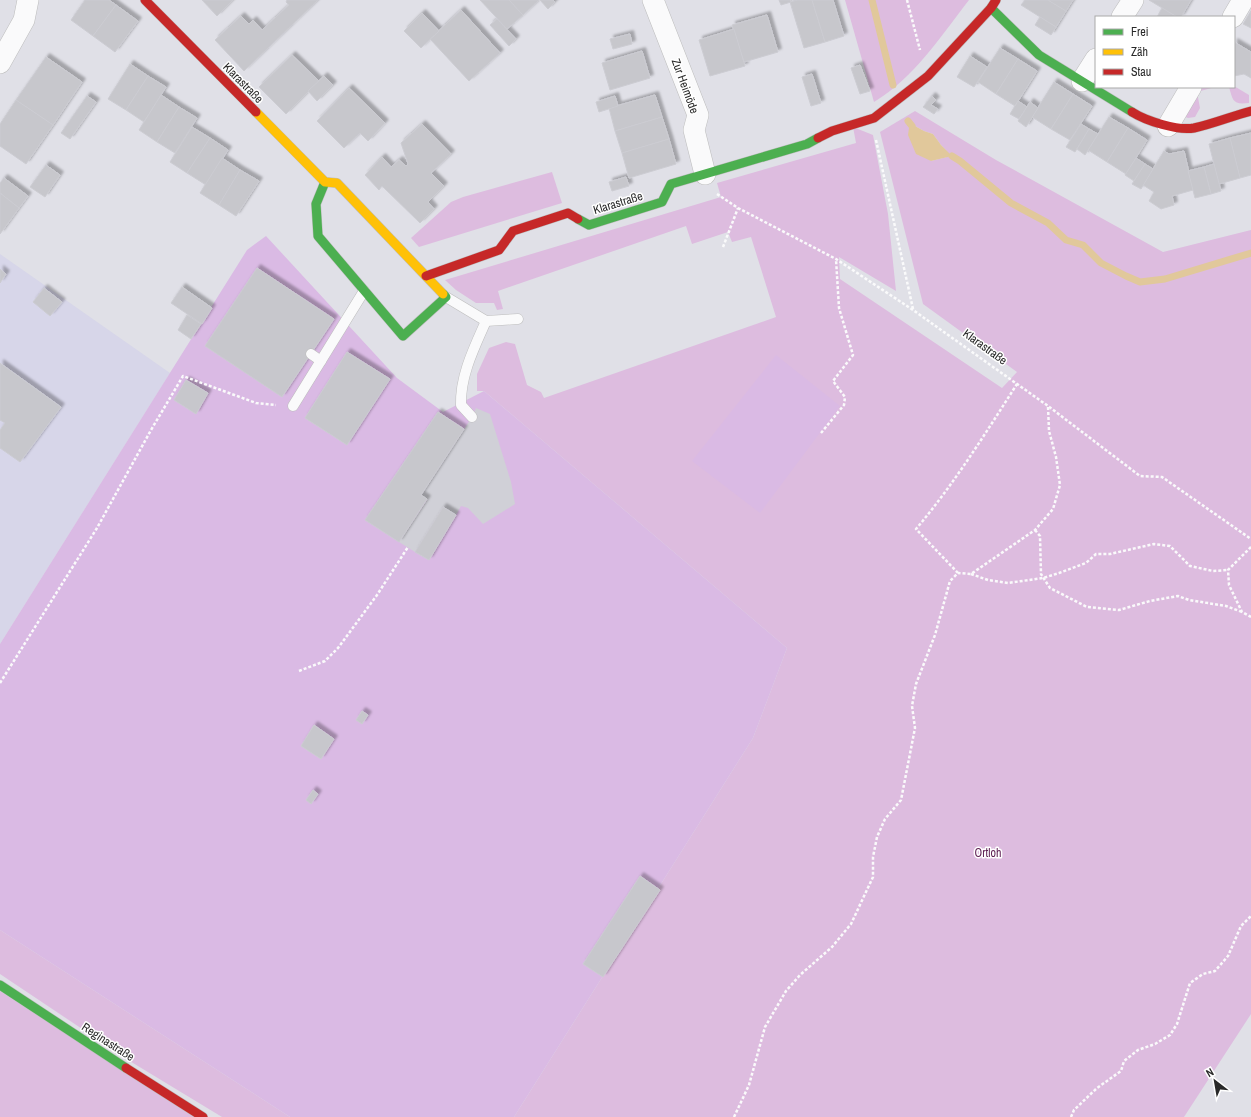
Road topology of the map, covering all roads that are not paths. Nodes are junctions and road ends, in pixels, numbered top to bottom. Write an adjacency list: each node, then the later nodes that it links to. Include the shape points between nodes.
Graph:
1 (28, 0): 10 (street, via 24,20)
2 (145, 0): 16 (street, Klarastraße)
3 (653, 0): 15 (street, Zur Heimöde, via 698,115 694,130)
4 (1133, 0): 7 (street)
5 (1243, 0): 8 (street)
6 (993, 4): 11 (street, via 1039,55); 15 (street, Klarastraße, via 928,76 874,118 832,131 807,144)
7 (1123, 16)
8 (1234, 16)
9 (1095, 61): 11 (street)
10 (0, 62)
11 (1082, 81): 14 (street, via 1140,117)
12 (1190, 88): 14 (street)
13 (1251, 111): 14 (street, via 1193,128)
14 (1168, 126)
15 (705, 174): 17 (street, Klarastraße, via 671,184 662,202 589,225 568,213 513,231 499,250)
16 (325, 182): 17 (street, Klarastraße, via 337,183); 18 (street, via 316,204 318,236)
17 (426, 276): 19 (street, Klarastraße)
18 (364, 291): 19 (street, via 403,336); 23 (lane)
19 (446, 297): 21 (lane)
20 (518, 319): 21 (lane)
21 (486, 321): 25 (lane, via 471,353 460,392 461,405)
22 (311, 354): 23 (lane)
23 (321, 361): 24 (lane)
24 (293, 406)
25 (472, 417)
26 (0, 986): 27 (street, Reginastraße)
27 (204, 1117)

